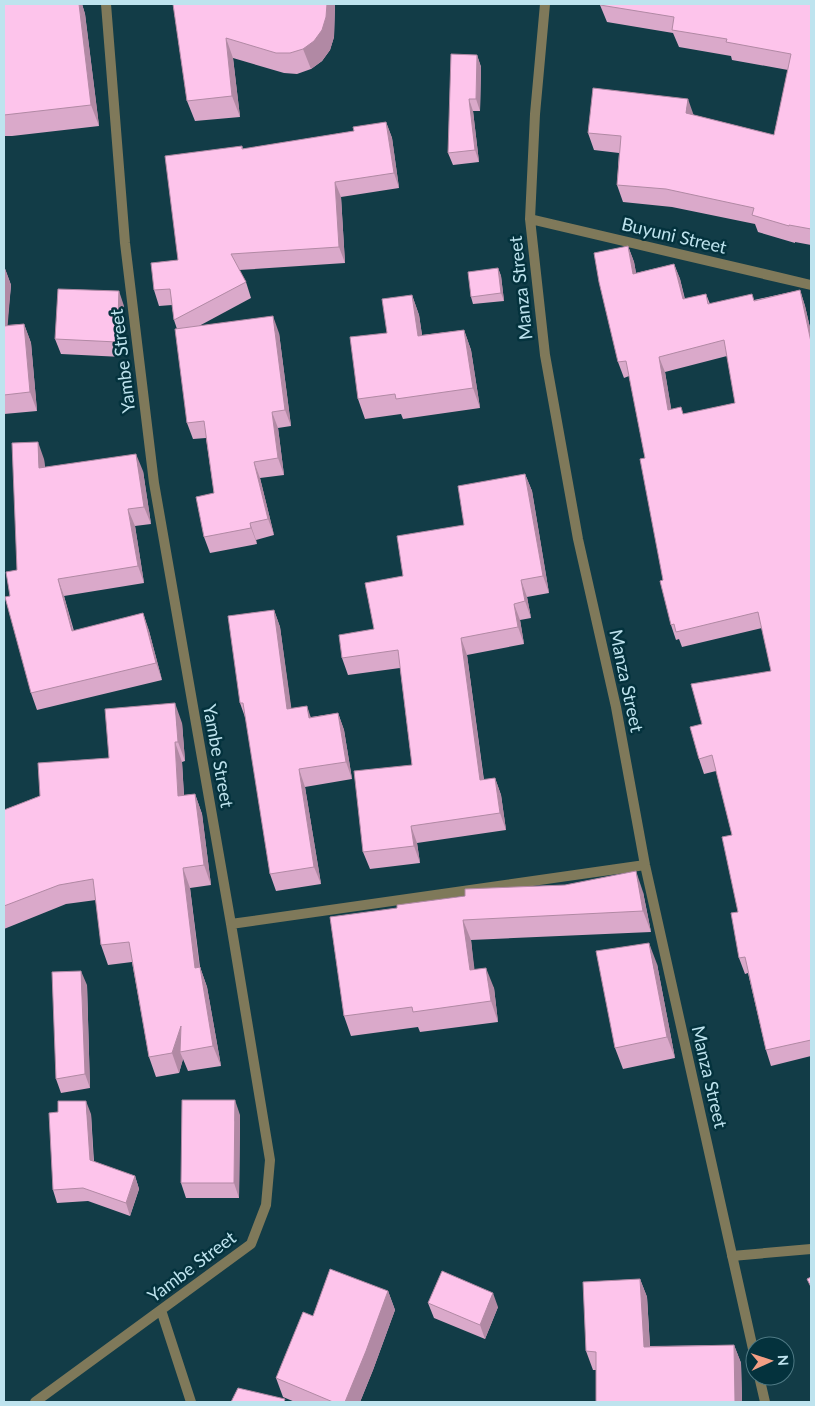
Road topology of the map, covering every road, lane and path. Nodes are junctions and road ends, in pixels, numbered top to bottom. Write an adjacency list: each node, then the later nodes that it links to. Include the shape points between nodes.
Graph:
1 (106, 4): 6 (street, Yambe Street, via 125,243 154,483)
2 (545, 4): 3 (street, Manza Street)
3 (530, 219): 4 (street, Buyuni Street); 5 (street, Manza Street, via 545,355 578,539 616,707)
4 (811, 285)
5 (645, 866): 6 (street); 8 (street, Manza Street)
6 (231, 924): 9 (street, Yambe Street, via 270,1160 266,1206 251,1244)
7 (811, 1250): 8 (street)
8 (732, 1256): 10 (street, Manza Street)
9 (161, 1310): 12 (street, Yambe Street); 13 (street)
10 (750, 1336)
11 (761, 1386): 14 (street)
12 (35, 1402)
13 (191, 1402)
14 (765, 1402)

